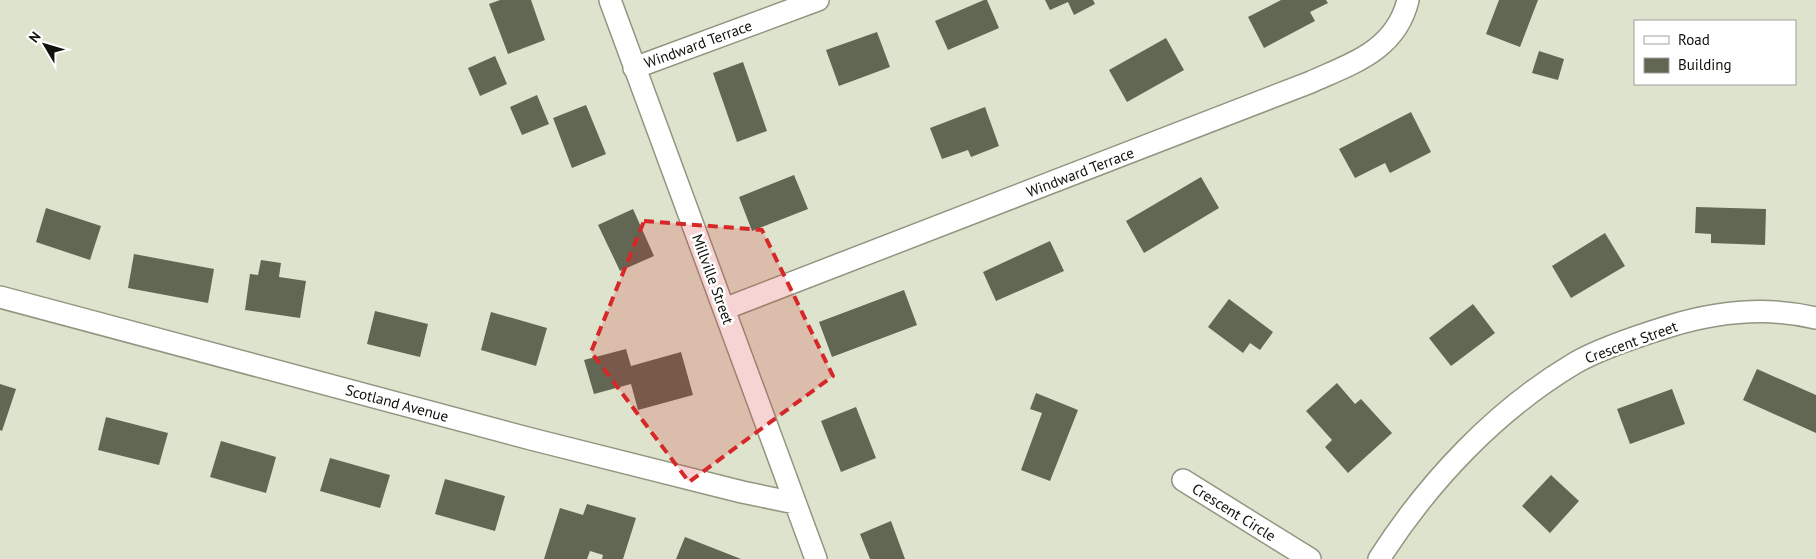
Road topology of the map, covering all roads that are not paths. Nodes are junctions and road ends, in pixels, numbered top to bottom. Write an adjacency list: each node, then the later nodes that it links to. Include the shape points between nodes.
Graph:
1 (610, 0): 4 (street, Millville Street)
2 (818, 0): 4 (street, Windward Terrace)
3 (1408, 0): 6 (street, Windward Terrace, via 1405,13 1389,39 1366,58)
4 (634, 68): 6 (street, Millville Street)
5 (0, 297): 9 (street, Scotland Avenue, via 540,441)
6 (724, 309): 9 (street, Millville Street)
7 (1816, 318): 12 (street, Crescent Street, via 1783,312 1721,314 1633,338 1577,362 1529,393 1483,434 1441,477 1402,524)
8 (1183, 480): 11 (street, Crescent Circle)
9 (795, 503): 10 (street, Millville Street)
10 (816, 559)
11 (1310, 559)
12 (1379, 559)

